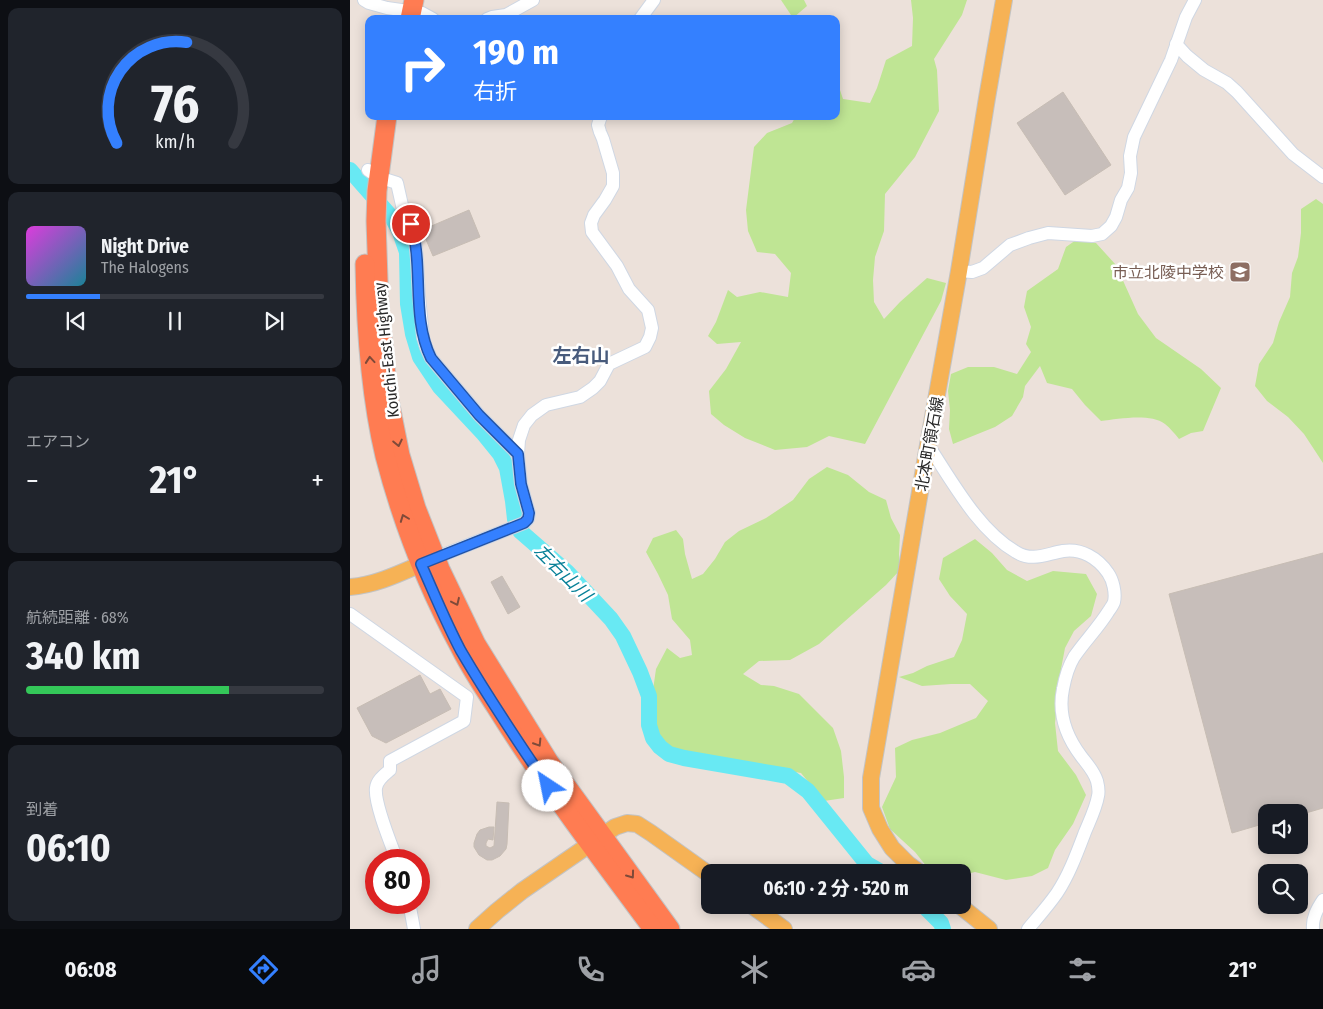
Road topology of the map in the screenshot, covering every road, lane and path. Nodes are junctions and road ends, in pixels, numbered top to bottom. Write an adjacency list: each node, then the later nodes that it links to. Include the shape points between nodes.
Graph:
1 (364, 0): 6 (street)
2 (533, 0): 8 (street)
3 (654, 0): 9 (street)
4 (1004, 0): 16 (main road, 北本町領石線)
5 (1195, 0): 10 (street)
6 (405, 10): 7 (street)
7 (426, 15)
8 (506, 15)
9 (643, 15)
10 (1176, 44): 14 (street, via 1204,70 1237,92 1293,154); 16 (street, via 1134,137 1128,188 1111,226 1102,234 1092,236 1048,233 1029,238 1010,245 983,268 972,272)
11 (374, 120): 15 (highway, Kouchi-East Highway)
12 (386, 120): 15 (highway, Kouchi-East Highway)
13 (599, 120): 18 (street, via 613,173 612,186 591,223 592,232 629,288 648,310 652,328 650,337 645,346 609,364 600,381 580,398 546,405 532,415 524,425)
14 (1323, 177)
15 (372, 179): 18 (street, via 397,183 404,214 411,224 418,259 423,337 431,358 479,415); 19 (highway, Kouchi-East Highway, via 370,214 388,395)
16 (959, 271): 17 (main road, 北本町領石線)
17 (928, 444): 24 (main road, 北本町領石線, via 871,778 871,808 880,830); 36 (street, via 975,515 1006,546 1029,558 1065,551 1091,555 1109,574 1114,589 1114,602 1074,658 1066,673 1062,694 1066,731 1092,770 1098,795 1068,874)
18 (518, 454): 19 (street, via 528,519)
19 (428, 561): 20 (main road, via 372,583); 22 (highway, Kouchi-East Highway)
20 (350, 587)
21 (350, 614): 23 (street, via 466,697 464,721 390,761 390,770 379,779 376,800)
22 (596, 841): 25 (main road, via 615,827 637,824); 31 (main road, via 522,891); 32 (highway, Kouchi-East Highway); 33 (highway, Kouchi-East Highway, one-way to 33)
23 (393, 849)
24 (908, 864)
25 (701, 869)
26 (1323, 900): 37 (street, via 1316,910)
27 (411, 914): 30 (street)
28 (763, 914): 34 (main road)
29 (970, 914): 35 (main road)
30 (414, 929)
31 (478, 929)
32 (653, 929)
33 (670, 929)
34 (784, 929)
35 (989, 929)
36 (1028, 929)
37 (1313, 929)

